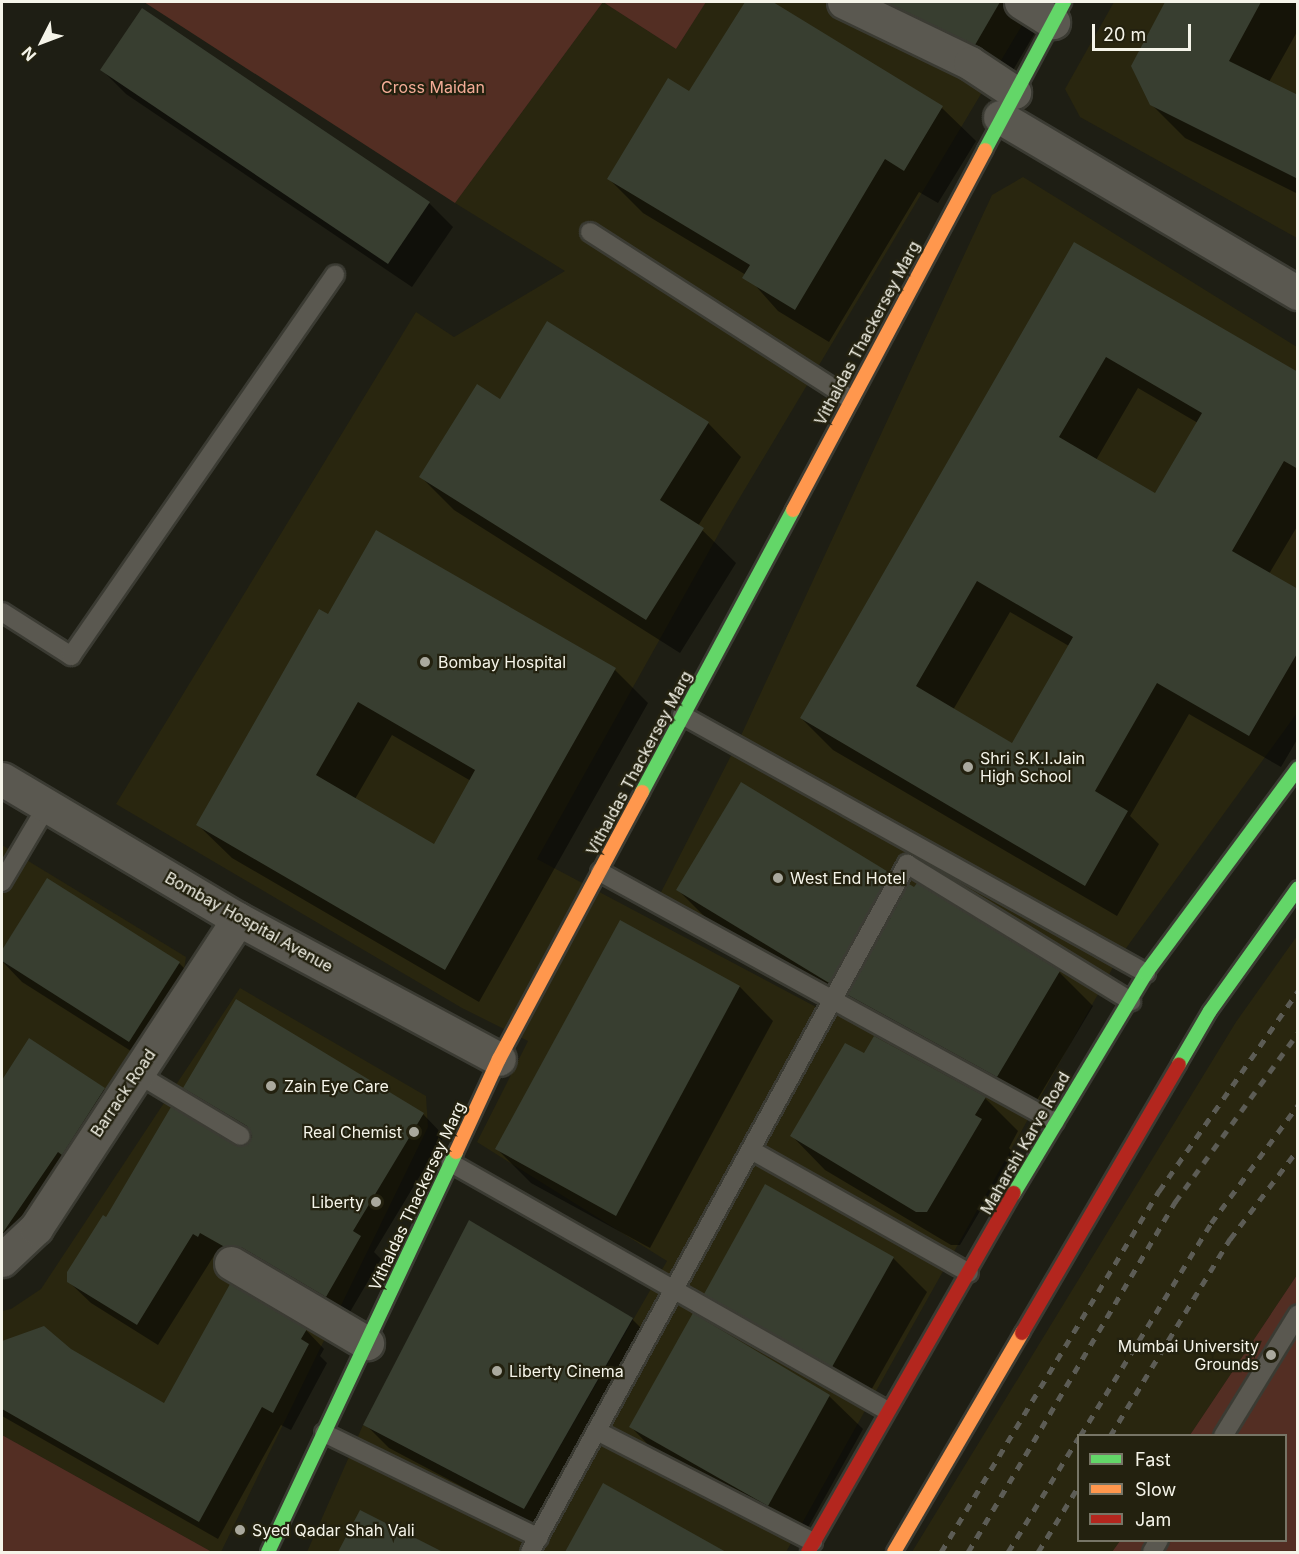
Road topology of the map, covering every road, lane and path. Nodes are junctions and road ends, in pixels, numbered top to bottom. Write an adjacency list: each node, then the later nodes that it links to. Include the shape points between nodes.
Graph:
1 (843, 2): 4 (street, via 970,63)
2 (1021, 2): 3 (street)
3 (1059, 12): 4 (street, Vithaldas Thackersey Marg)
4 (1007, 104): 7 (street); 8 (street, Vithaldas Thackersey Marg)
5 (590, 232): 8 (lane)
6 (335, 275): 9 (lane, via 71,656)
7 (1298, 292)
8 (850, 399): 10 (street, Vithaldas Thackersey Marg)
9 (2, 612)
10 (682, 715): 14 (street, Vithaldas Thackersey Marg); 18 (lane)
11 (1298, 768): 18 (street, Maharshi Karve Road)
12 (2, 779): 13 (street, Bombay Hospital Avenue)
13 (47, 806): 15 (lane); 17 (street, Bombay Hospital Avenue)
14 (600, 872): 19 (lane); 21 (street, Vithaldas Thackersey Marg)
15 (2, 882)
16 (1298, 888): 40 (street, via 1210,1011)
17 (238, 919): 21 (street, Bombay Hospital Avenue); 22 (street, Barrack Road)
18 (1146, 973): 20 (street, Maharshi Karve Road)
19 (832, 1000): 20 (lane, via 907,864); 23 (lane); 25 (lane)
20 (1131, 1001): 23 (street, Maharshi Karve Road)
21 (500, 1059): 26 (street, Vithaldas Thackersey Marg)
22 (136, 1073): 24 (lane); 27 (street, Barrack Road, via 36,1228)
23 (1055, 1122): 29 (street, Maharshi Karve Road)
24 (241, 1136)
25 (751, 1150): 29 (lane); 30 (lane)
26 (451, 1163): 30 (lane); 32 (street, Vithaldas Thackersey Marg)
27 (2, 1260)
28 (231, 1263): 32 (street)
29 (969, 1273): 33 (street, Maharshi Karve Road)
30 (674, 1290): 33 (lane); 34 (lane)
31 (1298, 1314): 36 (lane)
32 (367, 1342): 35 (street, Vithaldas Thackersey Marg)
33 (886, 1410): 38 (street, Maharshi Karve Road)
34 (597, 1431): 37 (lane); 38 (lane)
35 (324, 1433): 37 (lane); 39 (street, Vithaldas Thackersey Marg)
36 (1224, 1434)
37 (535, 1545)
38 (810, 1547)
39 (268, 1552)
40 (894, 1552)

